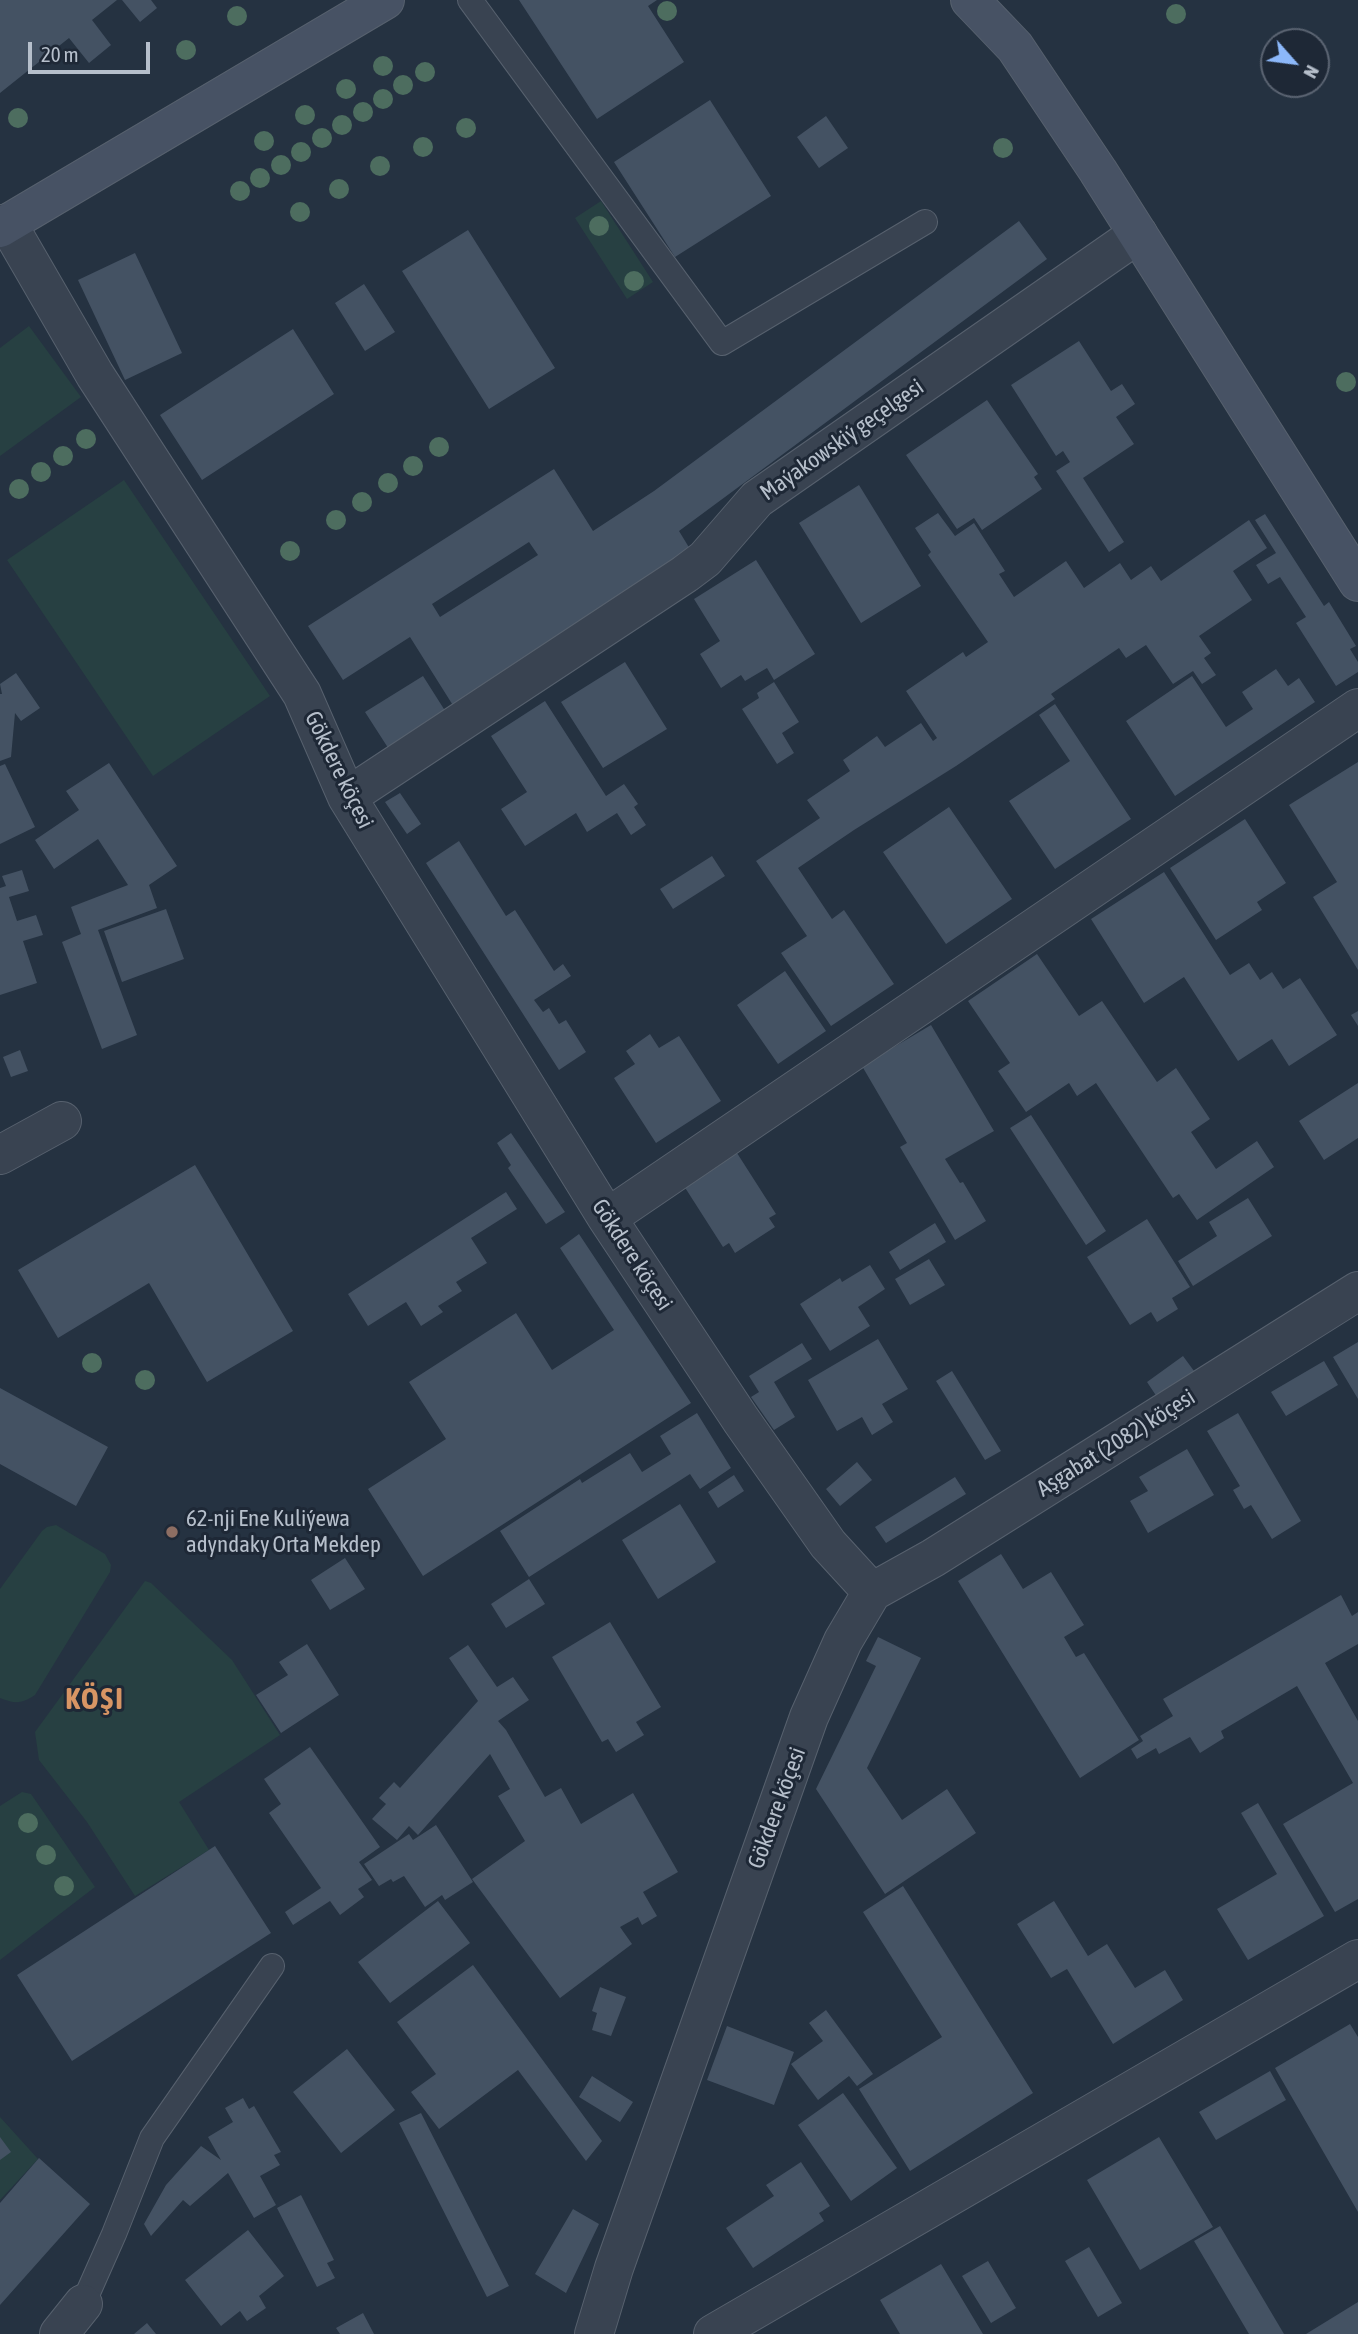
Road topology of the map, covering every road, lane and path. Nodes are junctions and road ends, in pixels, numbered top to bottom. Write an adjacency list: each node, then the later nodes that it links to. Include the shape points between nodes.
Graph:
1 (385, 0): 5 (street)
2 (470, 0): 4 (lane, via 722,343)
3 (970, 0): 6 (street, via 1015,47)
4 (925, 222)
5 (3, 225): 9 (street, Gökdere köçesi, via 302,694)
6 (1138, 234): 7 (street); 9 (street, Maýakowskiý geçelgesi, via 757,499 705,559)
7 (1358, 582)
8 (1358, 708): 12 (street)
9 (347, 797): 12 (street, Gökdere köçesi)
10 (62, 1121): 11 (street)
11 (0, 1155)
12 (607, 1218): 14 (street, Gökdere köçesi, via 812,1522)
13 (1358, 1291): 14 (street, Aşgabat (2082) köçesi)
14 (872, 1592): 19 (street, Gökdere köçesi, via 809,1717)
15 (1358, 1959): 20 (street)
16 (272, 1966): 17 (lane, via 152,2138)
17 (83, 2304): 18 (street)
18 (59, 2334)
19 (594, 2334)
20 (713, 2334)

